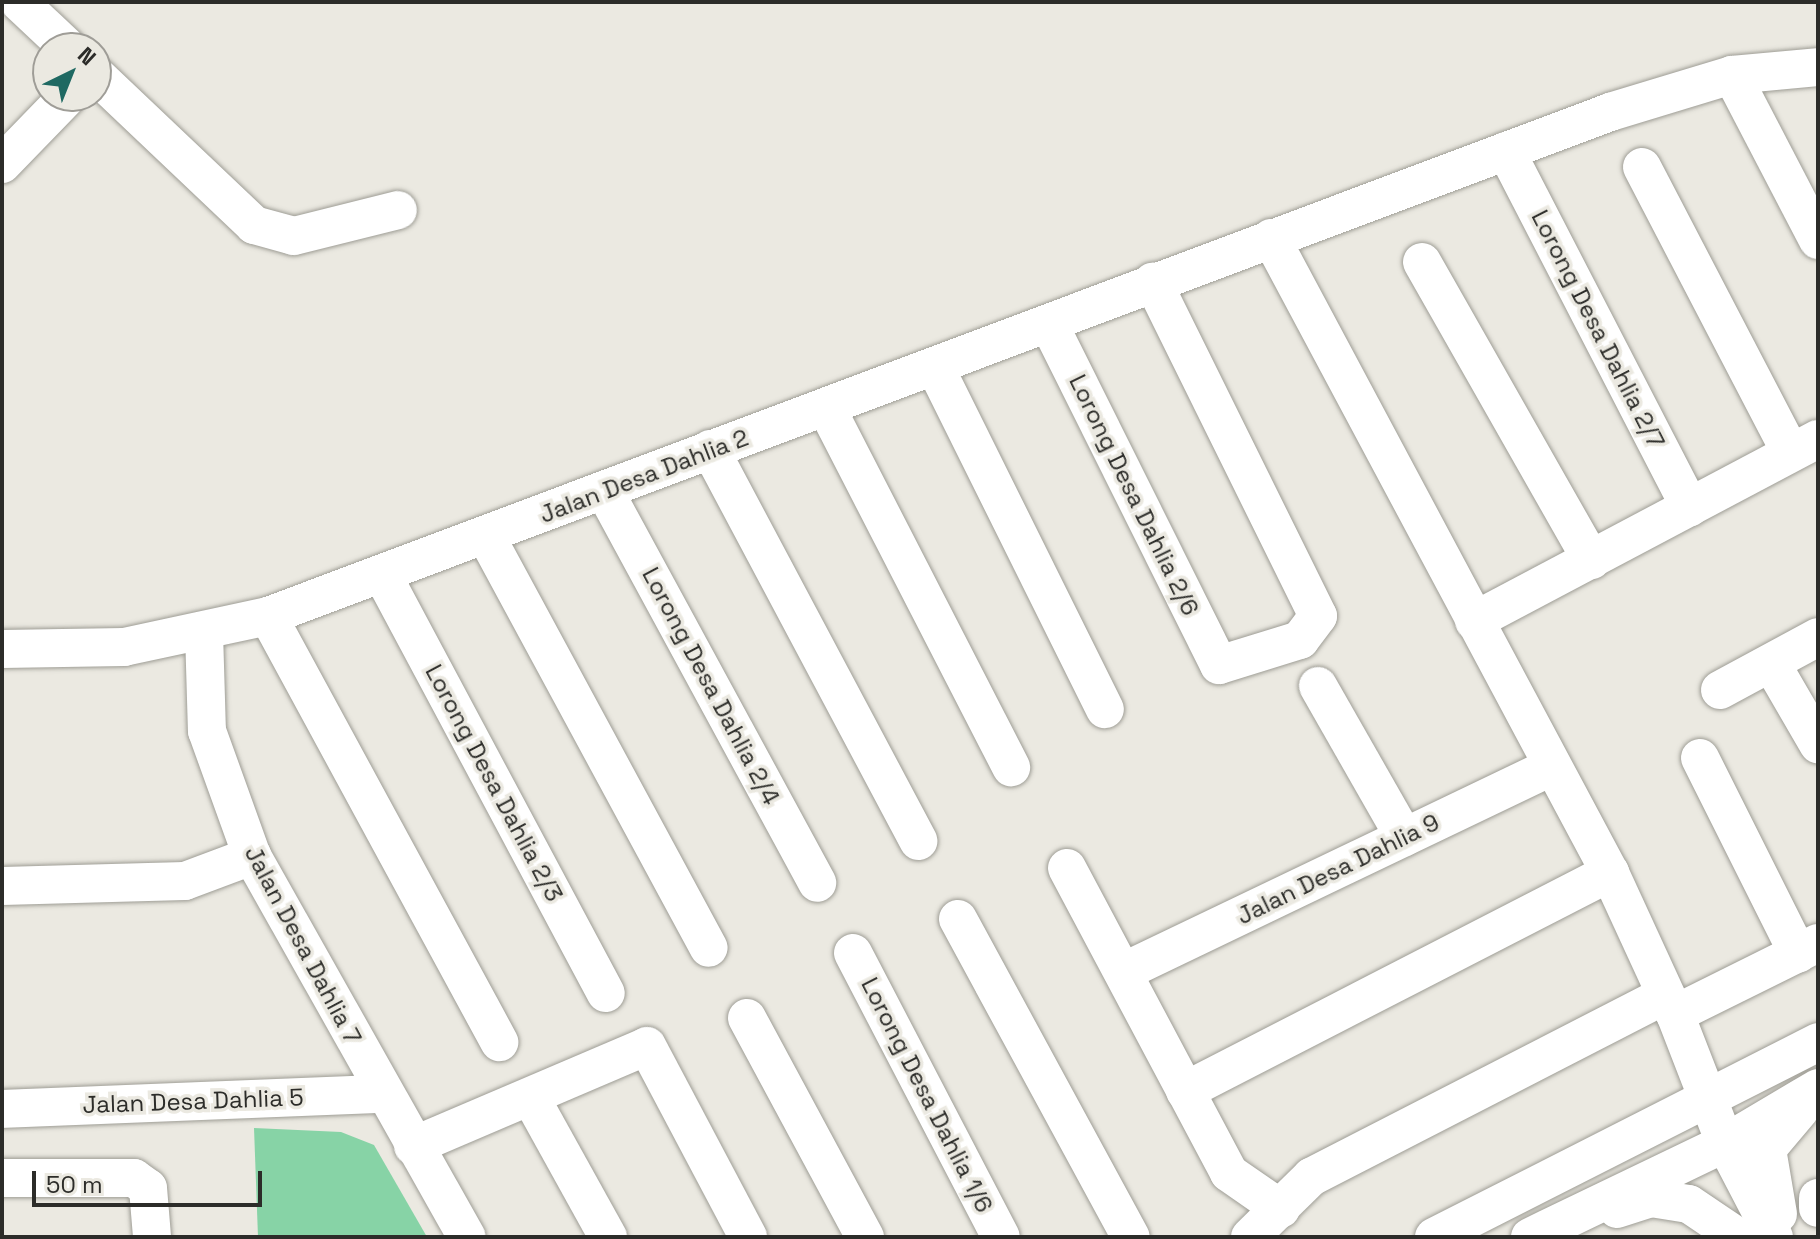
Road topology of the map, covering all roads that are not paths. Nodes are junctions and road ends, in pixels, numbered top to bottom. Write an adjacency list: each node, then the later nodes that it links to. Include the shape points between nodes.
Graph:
1 (19, 2): 2 (street)
2 (51, 32)
3 (1818, 67): 4 (street, Jalan Desa Dahlia 2)
4 (1732, 75): 7 (street, Jalan Desa Dahlia 2); 12 (street)
5 (112, 90): 10 (street, via 254,225 294,236)
6 (52, 112): 8 (street)
7 (1506, 151): 11 (street, Jalan Desa Dahlia 2); 21 (street, Lorong Desa Dahlia 2/7)
8 (2, 164)
9 (1642, 167): 18 (street)
10 (398, 210)
11 (1271, 238): 14 (street, Jalan Desa Dahlia 2); 26 (street)
12 (1818, 240)
13 (1422, 262): 23 (street)
14 (1153, 282): 15 (street, Jalan Desa Dahlia 2); 15 (street, Lorong Desa Dahlia 2/6, via 1318,616 1300,640 1219,665)
15 (1049, 324): 16 (street, Jalan Desa Dahlia 2)
16 (935, 367): 17 (street, Jalan Desa Dahlia 2); 33 (street)
17 (827, 409): 19 (street, Jalan Desa Dahlia 2); 37 (street)
18 (1805, 446): 21 (street)
19 (710, 449): 20 (street, Jalan Desa Dahlia 2); 39 (street)
20 (604, 490): 22 (street, Jalan Desa Dahlia 2); 43 (street, Lorong Desa Dahlia 2/4)
21 (1690, 507): 23 (street)
22 (486, 536): 24 (street, Jalan Desa Dahlia 2); 46 (street)
23 (1591, 560): 26 (street)
24 (382, 574): 25 (street, Jalan Desa Dahlia 2); 50 (street, Lorong Desa Dahlia 2/3)
25 (268, 616): 27 (street, Jalan Desa Dahlia 2); 53 (street)
26 (1474, 621): 36 (street)
27 (204, 632): 29 (street, Jalan Desa Dahlia 2, via 124,647); 40 (street, Jalan Desa Dahlia 7, via 207,731)
28 (1818, 637): 30 (street)
29 (2, 649)
30 (1771, 663): 32 (street); 34 (street)
31 (1318, 686): 38 (street)
32 (1720, 690)
33 (1105, 709)
34 (1818, 744)
35 (1700, 758): 47 (street)
36 (1552, 766): 38 (street, Jalan Desa Dahlia 9); 42 (street)
37 (1011, 767)
38 (1404, 837): 49 (street, Jalan Desa Dahlia 9)
39 (918, 841)
40 (252, 856): 44 (street, via 185,881); 57 (street, Jalan Desa Dahlia 7)
41 (1067, 868): 49 (street)
42 (1610, 873): 51 (street); 56 (street)
43 (817, 883)
44 (2, 886)
45 (958, 919): 74 (street)
46 (709, 948)
47 (1808, 949): 51 (street)
48 (853, 953): 73 (street, Lorong Desa Dahlia 1/6)
49 (1123, 972): 56 (street)
50 (606, 993)
51 (1670, 1005): 59 (street); 66 (street, via 1311,1177)
52 (747, 1018): 72 (street)
53 (499, 1042)
54 (1818, 1042): 59 (street)
55 (1818, 1088): 61 (street); 79 (street, via 1767,1149)
56 (1185, 1091): 66 (street, via 1229,1173)
57 (383, 1094): 60 (street, Jalan Desa Dahlia 5); 62 (street, Jalan Desa Dahlia 7)
58 (531, 1098): 62 (street); 70 (street); 71 (street, via 647,1046)
59 (1706, 1100): 61 (street); 76 (street)
60 (2, 1109)
61 (1725, 1143): 67 (street); 78 (street)
62 (413, 1146): 69 (street, Jalan Desa Dahlia 7)
63 (2, 1178): 68 (street, via 134,1178 148,1188)
64 (1818, 1198): 65 (street)
65 (1818, 1208)
66 (1281, 1209): 75 (street)
67 (1535, 1234): 77 (street, via 1651,1198 1689,1204)
68 (152, 1237)
69 (467, 1237)
70 (608, 1237)
71 (748, 1237)
72 (865, 1237)
73 (1001, 1237)
74 (1131, 1237)
75 (1250, 1237)
76 (1434, 1237)
77 (1738, 1237)
78 (1774, 1237)
79 (1784, 1237)

